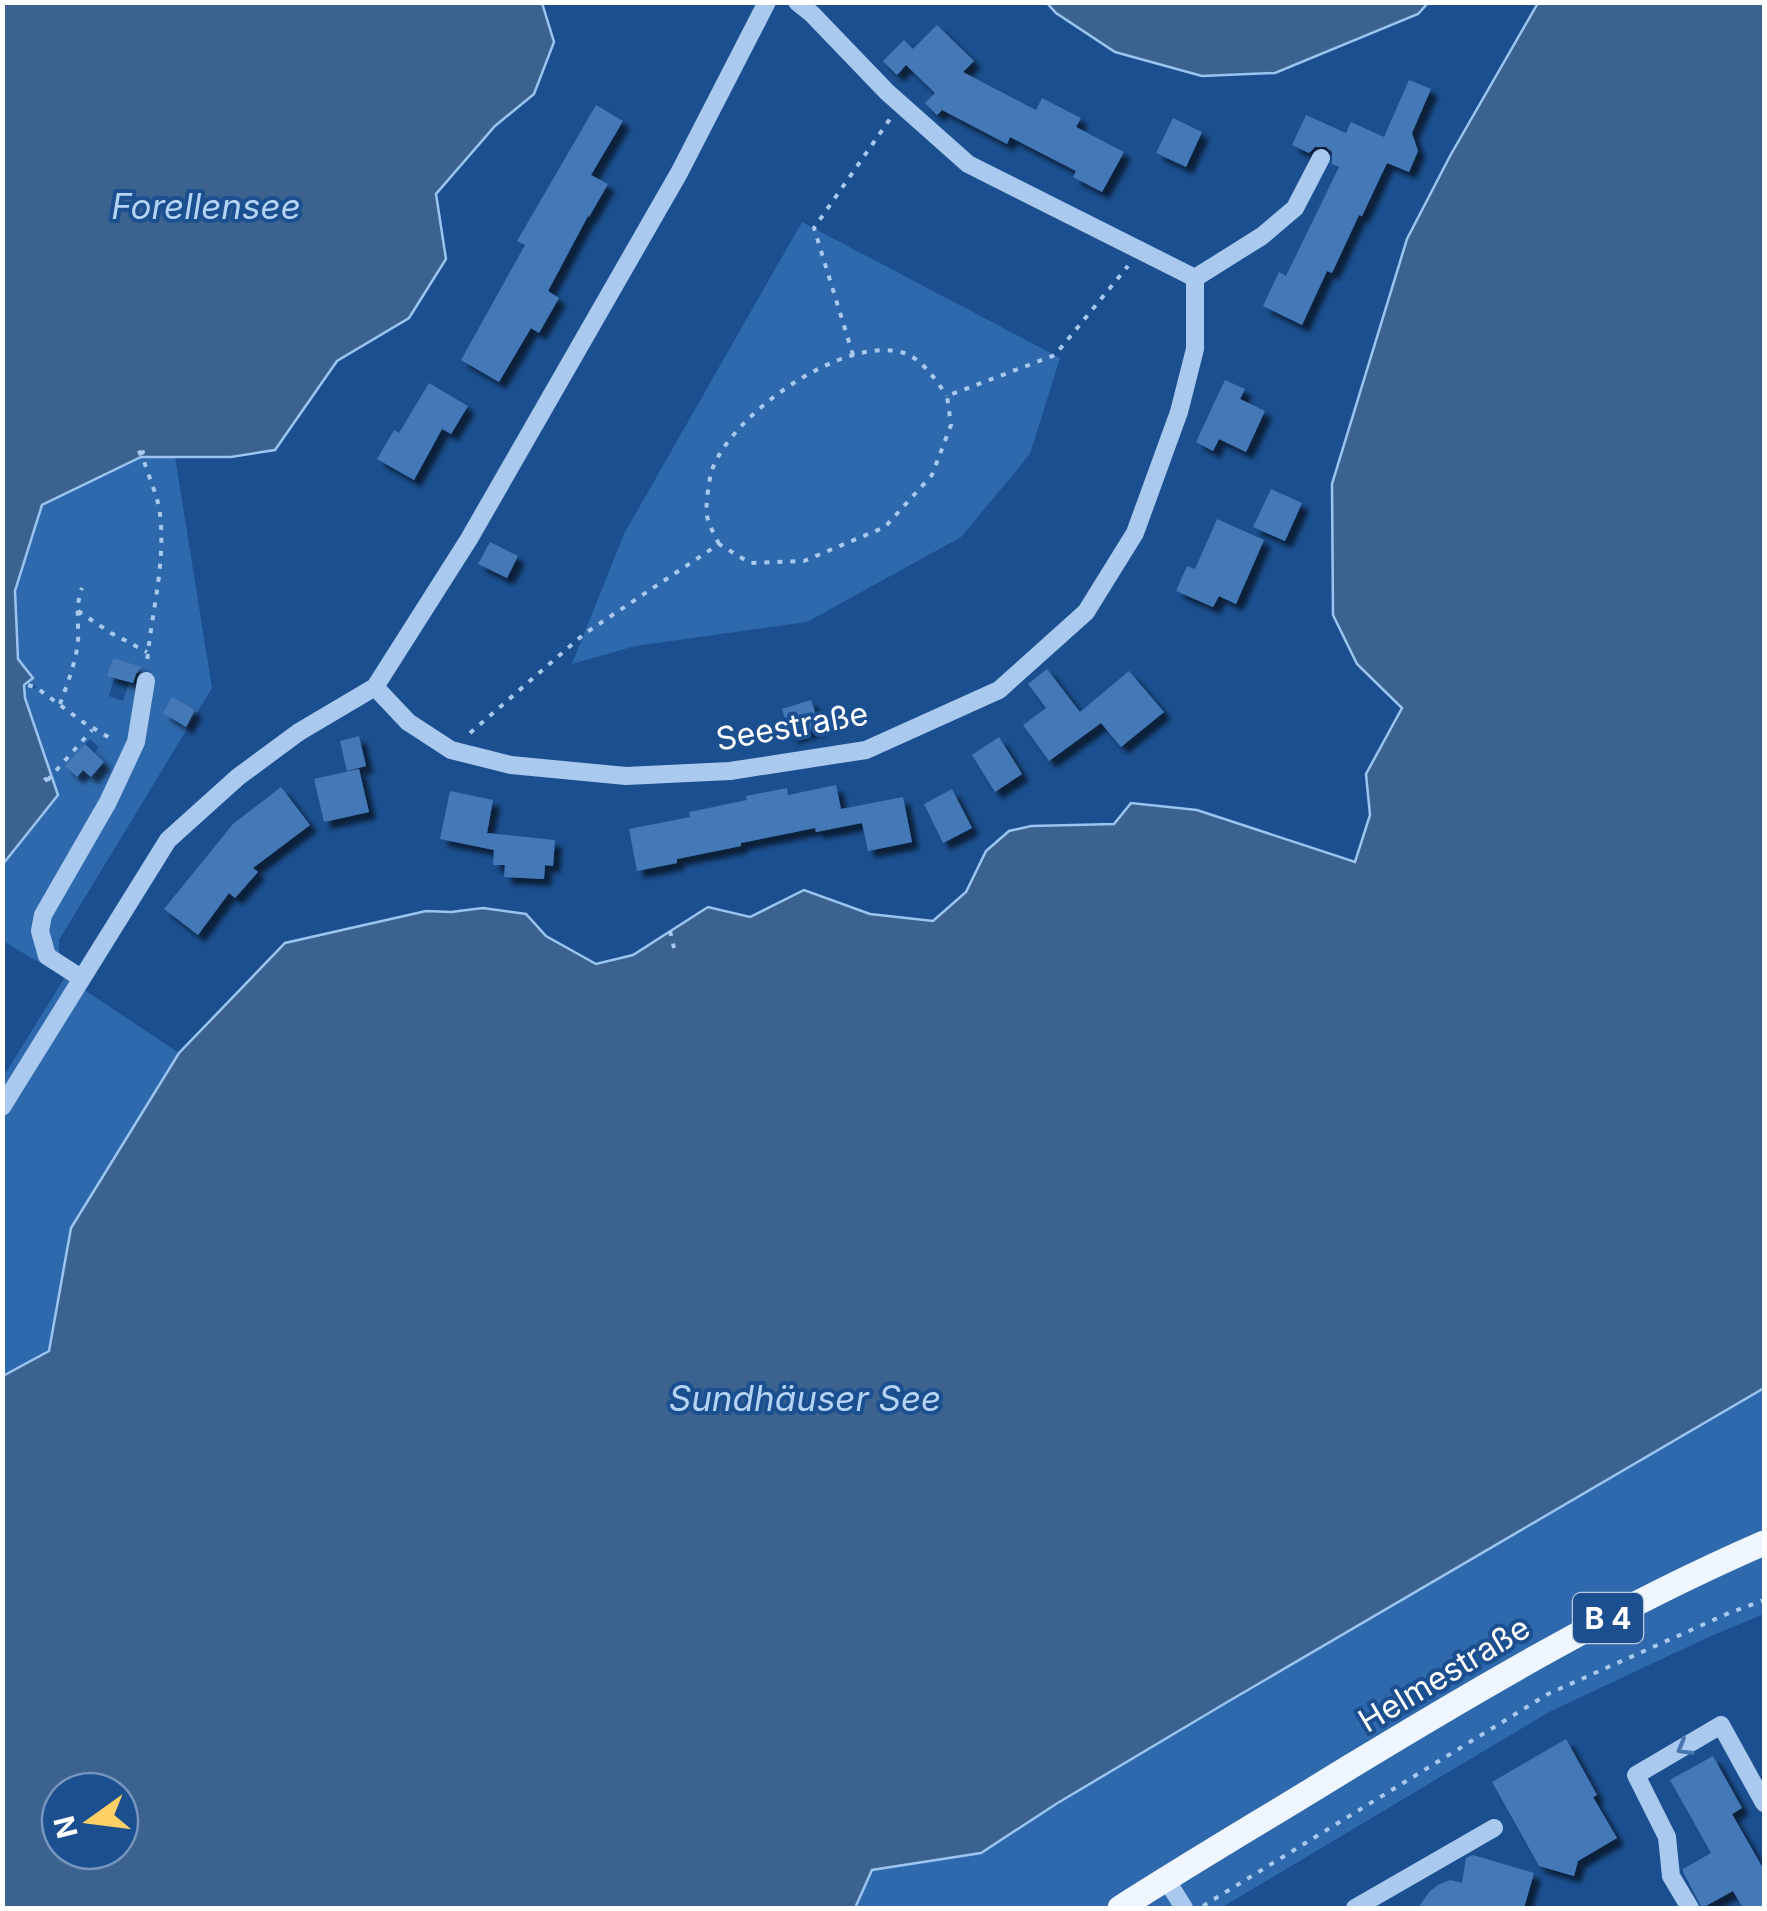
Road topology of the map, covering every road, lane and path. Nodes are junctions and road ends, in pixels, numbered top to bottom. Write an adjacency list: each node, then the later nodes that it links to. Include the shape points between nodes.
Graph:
1 (767, 2): 16 (street, via 660,206)
2 (797, 2): 3 (street)
3 (900, 104): 5 (street, via 968,164); 7 (path, via 814,228)
4 (1321, 158): 6 (street, via 1295,208)
5 (1140, 251): 6 (street); 8 (path, via 1055,355)
6 (1196, 278): 19 (street, Seestraße, via 1195,349 1134,533 1086,612 999,690 866,750 730,770 626,776 512,765)
7 (853, 355): 8 (path, via 907,353); 10 (path, via 816,369 765,403 728,439 711,472 706,515)
8 (947, 396): 10 (path, via 952,425 932,475 885,527 804,561 750,564)
9 (140, 454): 13 (path, via 160,512 162,555)
10 (719, 544): 19 (path, via 584,634)
11 (82, 588): 12 (path)
12 (78, 611): 13 (path); 17 (path, via 76,654)
13 (148, 652): 14 (path)
14 (146, 681): 20 (street)
15 (28, 684): 17 (path)
16 (375, 687): 19 (street, Seestraße, via 408,722); 24 (street, via 238,777 168,840)
17 (60, 704): 18 (path)
18 (93, 728): 20 (path); 21 (path)
19 (451, 750)
20 (132, 752): 24 (street, via 43,915 47,956)
21 (48, 781)
22 (670, 931): 23 (path)
23 (674, 948)
24 (81, 978): 25 (street)
25 (2, 1107)
26 (1764, 1543): 30 (main road, Helmestraße / B 4, via 1547,1650)
27 (1764, 1600): 33 (path, via 1548,1694)
28 (1764, 1803): 35 (street, one-way to 35, via 1721,1725 1636,1776 1667,1837 1672,1876)
29 (1494, 1828): 34 (street)
30 (1166, 1879): 31 (main road, Helmestraße / B 4); 32 (street)
31 (1120, 1908)
32 (1184, 1908)
33 (1198, 1908)
34 (1355, 1908)
35 (1690, 1908)

